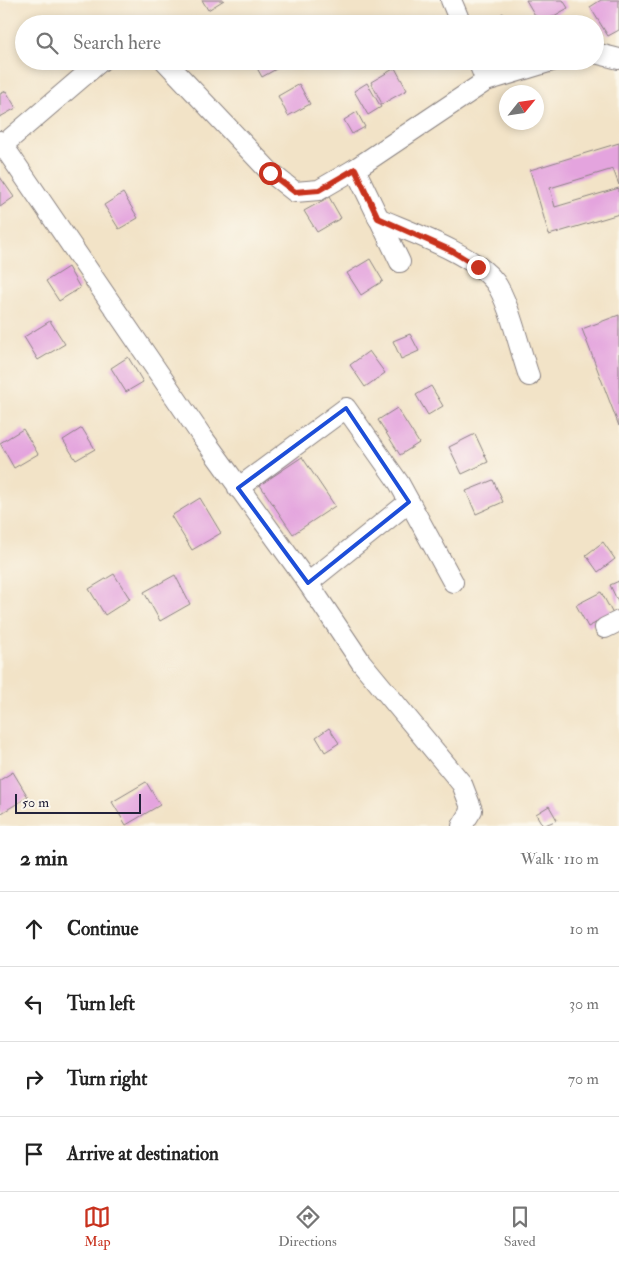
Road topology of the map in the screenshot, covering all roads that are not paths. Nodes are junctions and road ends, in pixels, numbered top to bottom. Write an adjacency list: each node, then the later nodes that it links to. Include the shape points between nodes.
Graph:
1 (450, 0): 2 (street)
2 (457, 15)
3 (604, 55): 4 (street)
4 (619, 59)
5 (90, 70): 10 (street)
6 (173, 70): 11 (street, via 270,173 295,192 319,190)
7 (482, 70): 9 (street)
8 (522, 70): 9 (street)
9 (486, 81): 11 (street)
10 (2, 143): 15 (street)
11 (355, 169): 12 (street)
12 (378, 218): 13 (street); 14 (street, via 452,251 495,282)
13 (400, 262)
14 (528, 376)
15 (238, 488): 16 (street, via 346,408); 17 (street)
16 (409, 502): 17 (street); 18 (street)
17 (308, 582): 19 (street, via 361,662 462,784 472,810)
18 (453, 582)
19 (462, 826)

